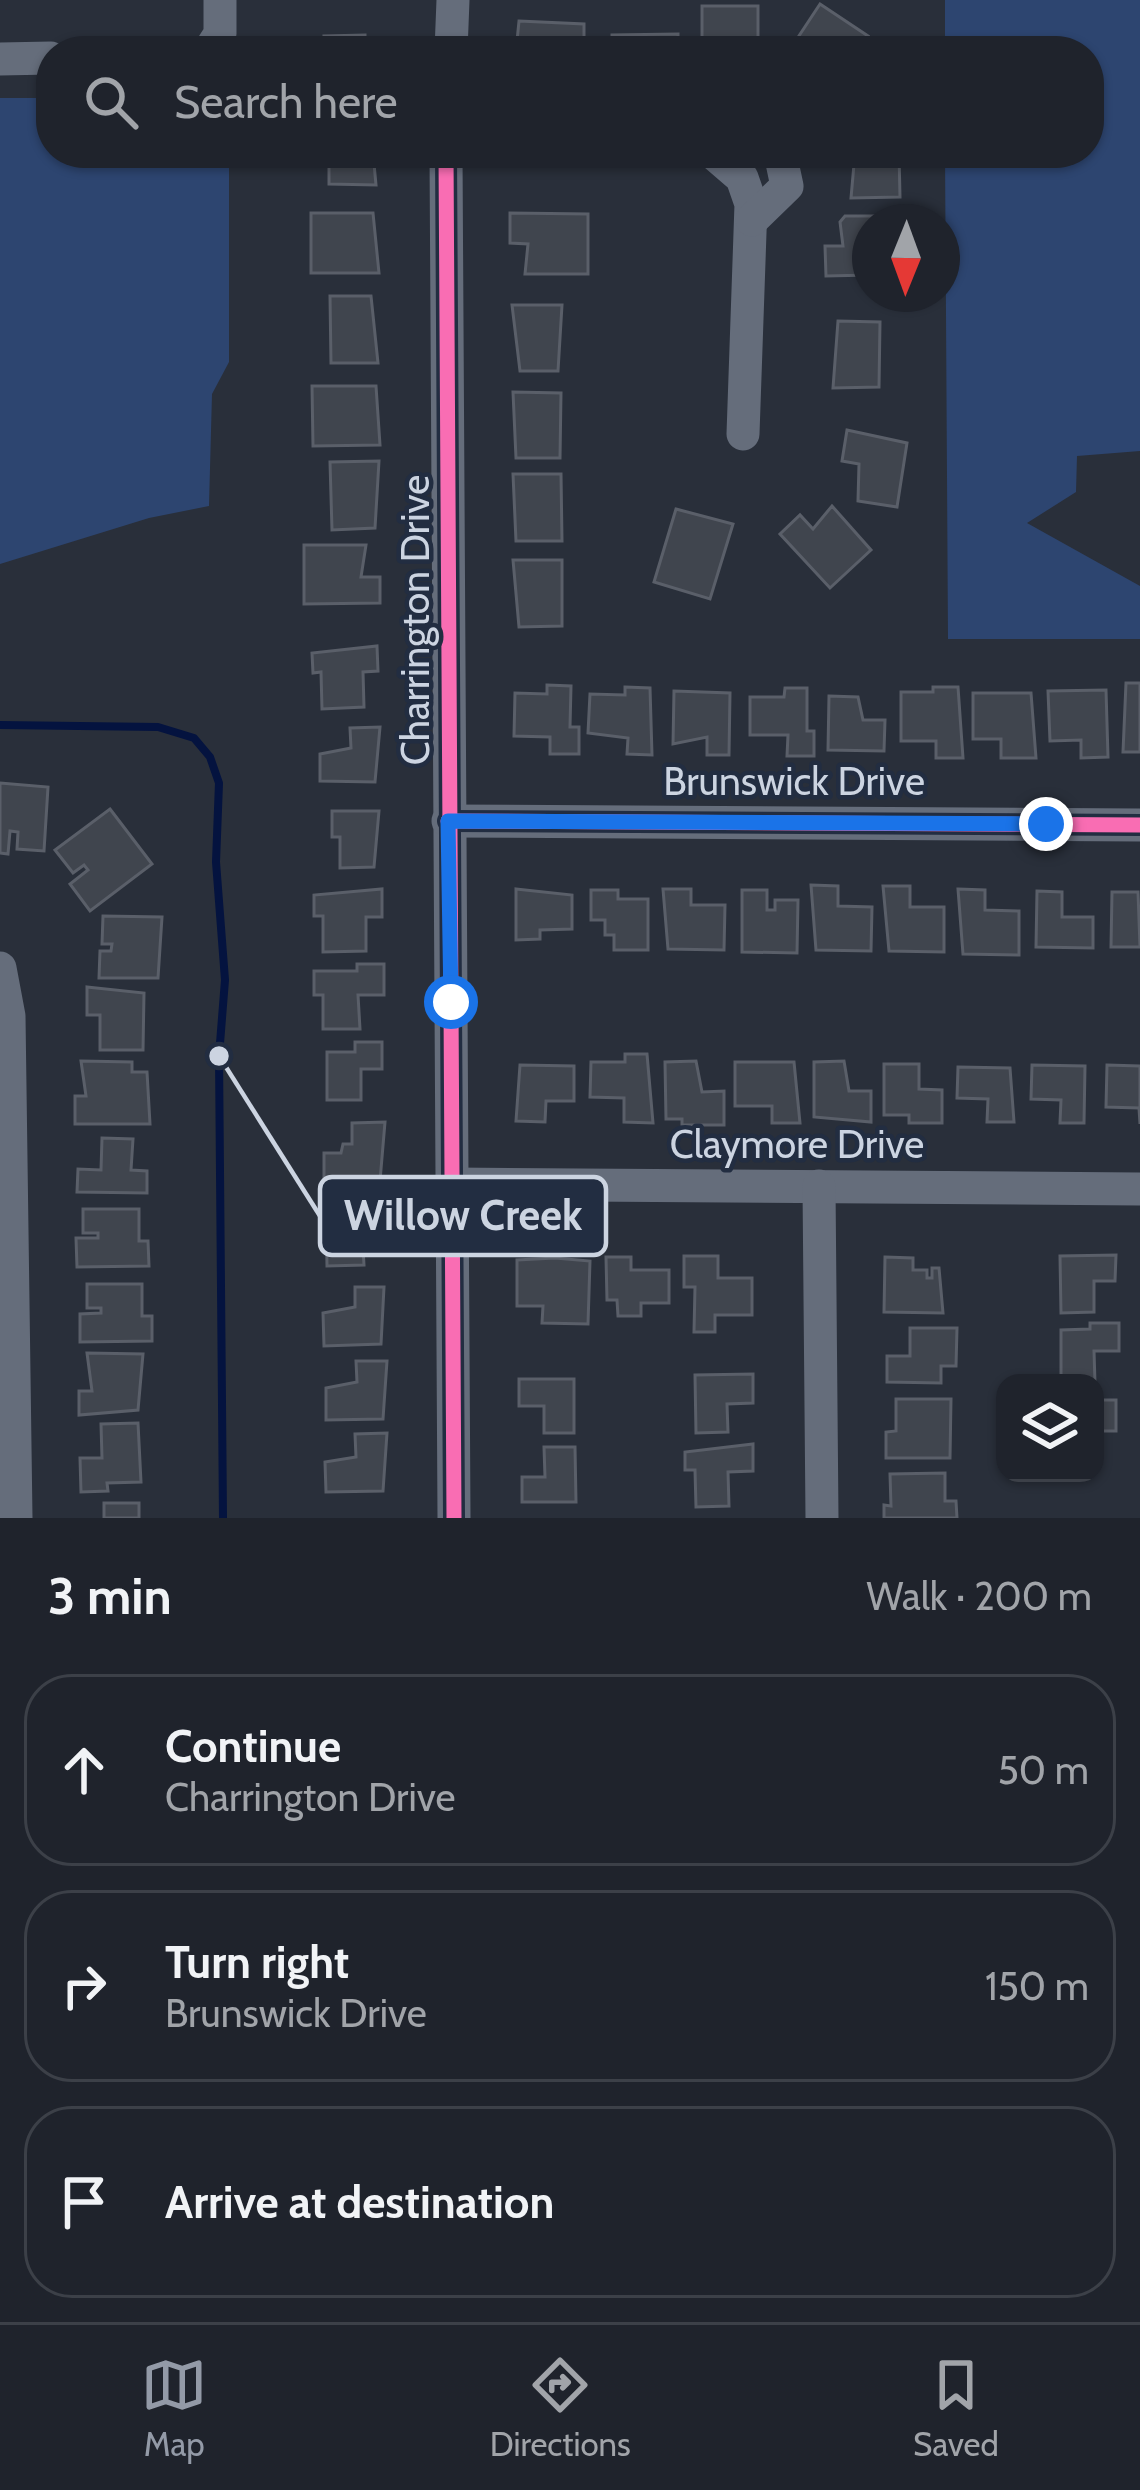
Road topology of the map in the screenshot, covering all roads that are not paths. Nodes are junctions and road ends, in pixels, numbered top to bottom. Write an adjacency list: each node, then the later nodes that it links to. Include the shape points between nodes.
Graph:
1 (220, 0): 3 (street)
2 (453, 0): 4 (street)
3 (219, 36)
4 (452, 36)
5 (36, 58): 6 (street)
6 (0, 59)
7 (446, 168): 12 (street, Charrington Drive)
8 (730, 168): 10 (street, via 742,178)
9 (783, 168): 10 (street, via 787,186)
10 (752, 220): 11 (street)
11 (743, 434)
12 (448, 821): 13 (street, Brunswick Drive); 15 (street, Charrington Drive)
13 (1140, 825)
14 (0, 968): 18 (street, via 9,1016)
15 (453, 1184): 16 (street, Claymore Drive); 19 (street, Charrington Drive)
16 (819, 1186): 17 (street, Claymore Drive); 20 (street)
17 (1140, 1189)
18 (16, 1518)
19 (454, 1518)
20 (822, 1518)

